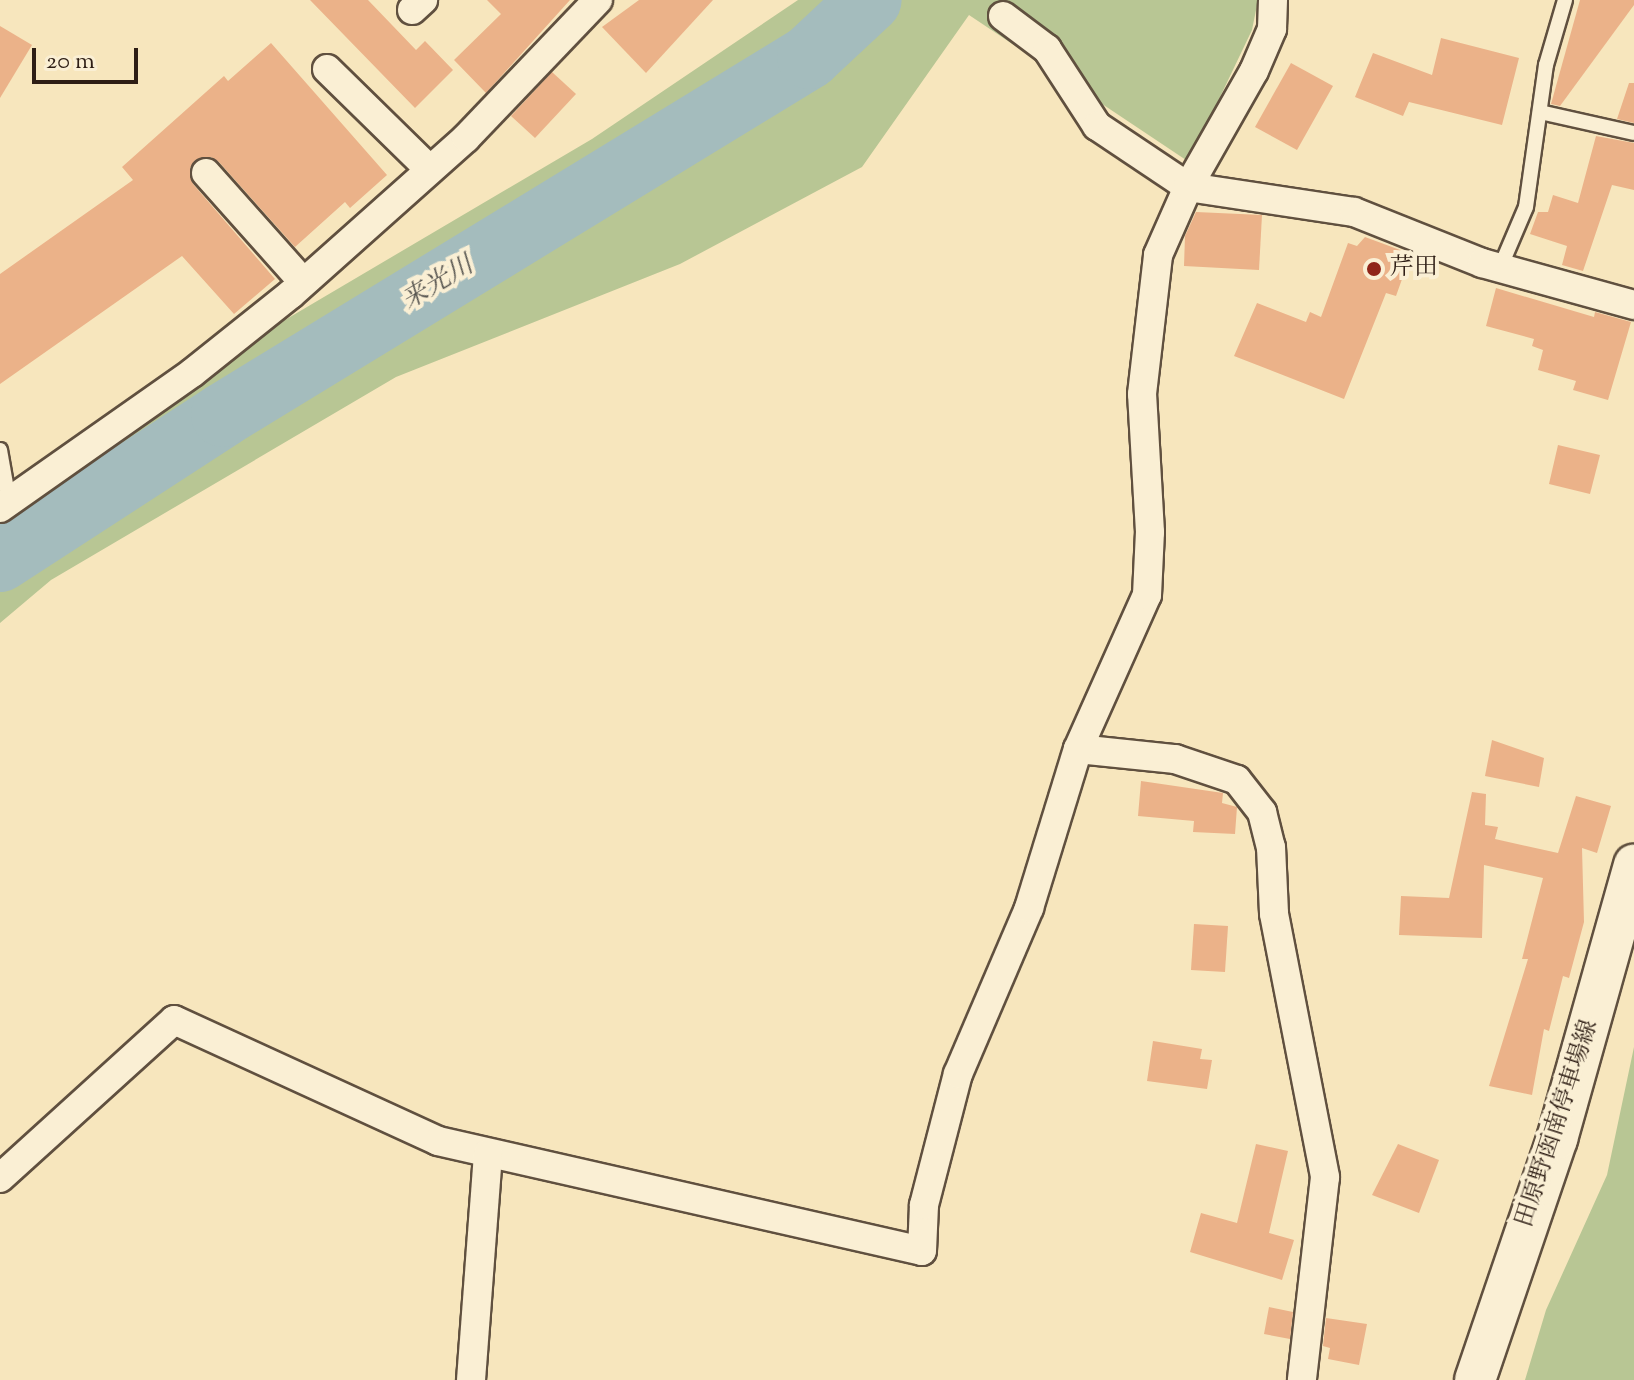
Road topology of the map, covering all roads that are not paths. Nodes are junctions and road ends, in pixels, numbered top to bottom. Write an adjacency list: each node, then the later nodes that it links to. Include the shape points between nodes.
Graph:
1 (1273, 0): 10 (street, via 1272,29 1254,71)
2 (1565, 0): 6 (lane, via 1546,65)
3 (595, 1): 8 (street)
4 (1003, 16): 10 (street, via 1047,49 1097,126)
5 (327, 69): 8 (street)
6 (1540, 112): 7 (lane); 11 (lane, via 1526,207)
7 (1634, 133)
8 (430, 170): 12 (street)
9 (206, 173): 12 (street)
10 (1188, 187): 11 (street, via 1354,212); 16 (street, via 1158,255 1150,300 1142,394 1150,532 1147,595)
11 (1500, 268): 13 (street)
12 (303, 282): 15 (street, via 192,373)
13 (1634, 305)
14 (0, 450): 15 (lane)
15 (5, 504)
16 (1078, 749): 18 (street, via 1029,908 958,1074 924,1205 922,1251); 21 (street, via 1175,759 1237,780 1262,812 1271,847 1277,930 1325,1177)
17 (1634, 865): 22 (main road, 田原野函南停車場線, via 1557,1139)
18 (488, 1154): 19 (street, via 438,1141 174,1020); 20 (street)
19 (0, 1178)
20 (471, 1380)
21 (1302, 1380)
22 (1475, 1380)

